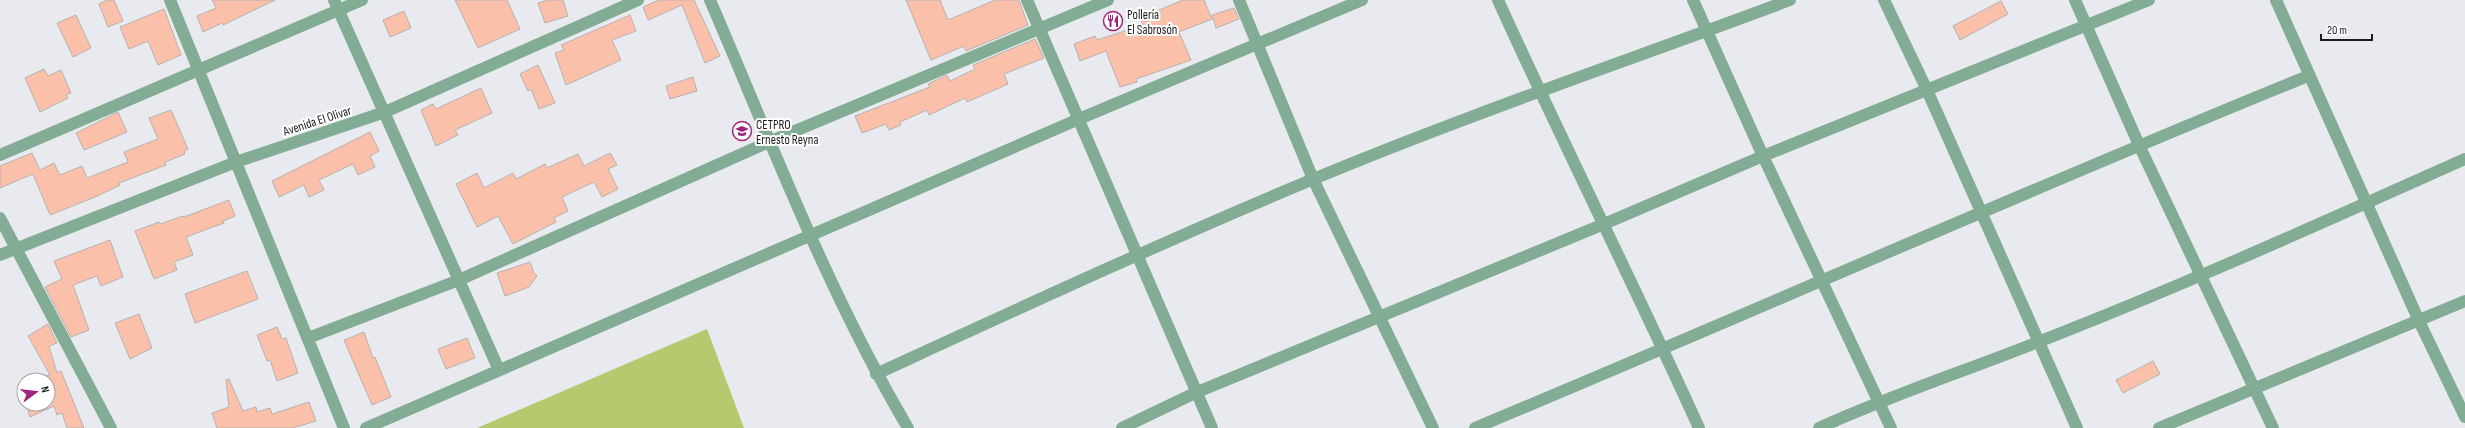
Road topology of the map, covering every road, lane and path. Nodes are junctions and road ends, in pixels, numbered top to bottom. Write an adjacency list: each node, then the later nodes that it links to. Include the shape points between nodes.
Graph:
1 (170, 0): 21 (street)
2 (362, 0): 16 (street)
3 (638, 0): 25 (street, Avenida El Olivar)
4 (710, 0): 27 (street)
5 (1027, 0): 18 (street)
6 (1108, 0): 18 (street)
7 (1239, 0): 20 (street)
8 (1362, 0): 20 (street)
9 (1498, 0): 23 (street)
10 (1693, 0): 19 (street)
11 (1790, 0): 19 (street)
12 (1884, 0): 24 (street)
13 (2075, 0): 17 (street)
14 (2149, 0): 17 (street)
15 (2276, 0): 22 (street)
16 (337, 5): 21 (street); 25 (street)
17 (2086, 25): 24 (street); 28 (street)
18 (1040, 28): 26 (street); 27 (street)
19 (1706, 32): 23 (street); 30 (street)
20 (1258, 44): 26 (street); 33 (street)
21 (199, 70): 29 (street); 32 (street)
22 (2308, 76): 28 (street); 34 (street)
23 (1538, 90): 33 (street); 37 (street)
24 (1927, 90): 30 (street); 35 (street)
25 (385, 112): 32 (street, Avenida El Olivar); 43 (street)
26 (1079, 119): 38 (street); 41 (street)
27 (771, 141): 38 (street); 43 (street)
28 (2139, 145): 35 (street); 42 (street)
29 (0, 155)
30 (1763, 156): 37 (street); 44 (street)
31 (2465, 159): 34 (street)
32 (236, 162): 39 (street, Avenida El Olivar); 48 (street)
33 (1313, 179): 41 (street); 46 (street)
34 (2366, 203): 42 (street); 47 (street)
35 (1982, 213): 44 (street); 49 (street)
36 (0, 218): 39 (street)
37 (1604, 224): 46 (street); 50 (street)
38 (812, 236): 51 (street); 52 (street)
39 (16, 248): 40 (street, Avenida El Olivar); 57 (street)
40 (0, 255)
41 (1137, 255): 52 (street); 54 (street)
42 (2201, 275): 49 (street); 53 (street)
43 (459, 280): 48 (street); 51 (street)
44 (1822, 281): 50 (street); 55 (street)
45 (2465, 301): 47 (street)
46 (1379, 317): 54 (street); 63 (street)
47 (2419, 321): 53 (street); 56 (street)
48 (308, 338): 58 (street)
49 (2038, 342): 55 (street); 68 (street)
50 (1664, 350): 64 (street); 65 (street)
51 (499, 370): 59 (street)
52 (876, 374): 60 (street)
53 (2254, 388): 69 (street); 70 (street)
54 (1195, 393): 61 (street); 62 (street)
55 (1879, 401): 66 (street); 67 (street)
56 (2465, 417)
57 (111, 428)
58 (344, 428)
59 (366, 428)
60 (908, 428)
61 (1122, 428)
62 (1212, 428)
63 (1433, 428)
64 (1475, 428)
65 (1699, 428)
66 (1819, 428)
67 (1890, 428)
68 (2077, 428)
69 (2159, 428)
70 (2273, 428)

